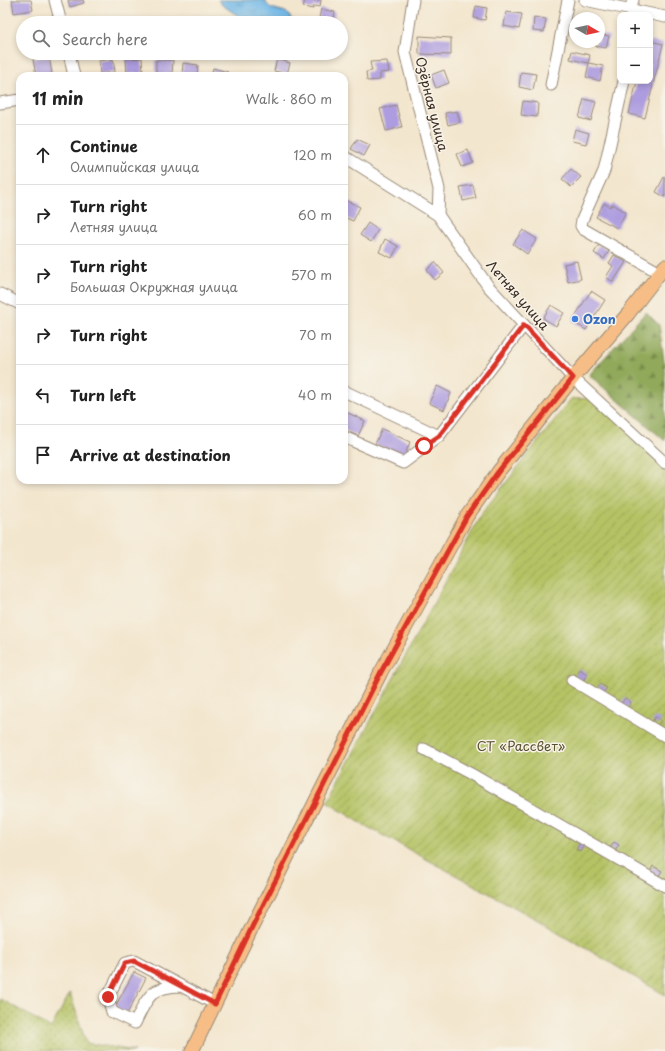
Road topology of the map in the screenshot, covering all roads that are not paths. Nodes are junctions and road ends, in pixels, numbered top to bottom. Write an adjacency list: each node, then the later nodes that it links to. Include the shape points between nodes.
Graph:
1 (55, 0): 6 (street)
2 (414, 0): 15 (street, Озёрная улица, via 405,52 438,189)
3 (568, 0): 11 (street)
4 (585, 0): 5 (street)
5 (635, 9): 7 (street)
6 (59, 16)
7 (665, 18)
8 (71, 60): 9 (street)
9 (73, 72)
10 (623, 84): 16 (street, via 604,171 580,226)
11 (551, 85)
12 (16, 101): 13 (street)
13 (0, 103)
14 (348, 159): 15 (street, Летняя улица)
15 (438, 215): 19 (street, Летняя улица, via 488,286)
16 (663, 269): 20 (main road)
17 (0, 294): 18 (street)
18 (16, 302)
19 (524, 325): 20 (street, Летняя улица); 22 (street)
20 (573, 378): 24 (street, Летняя улица); 30 (main road, via 498,472 467,516 381,672)
21 (348, 393): 22 (street)
22 (439, 436): 23 (street, via 402,463)
23 (348, 439)
24 (665, 463)
25 (572, 680): 26 (street)
26 (665, 736)
27 (424, 749): 28 (street)
28 (665, 886)
29 (181, 986): 29 (street, via 134,961 125,963 108,997 112,1012 135,1023 149,995 166,987); 30 (street)
30 (215, 1004): 31 (main road)
31 (192, 1051)

